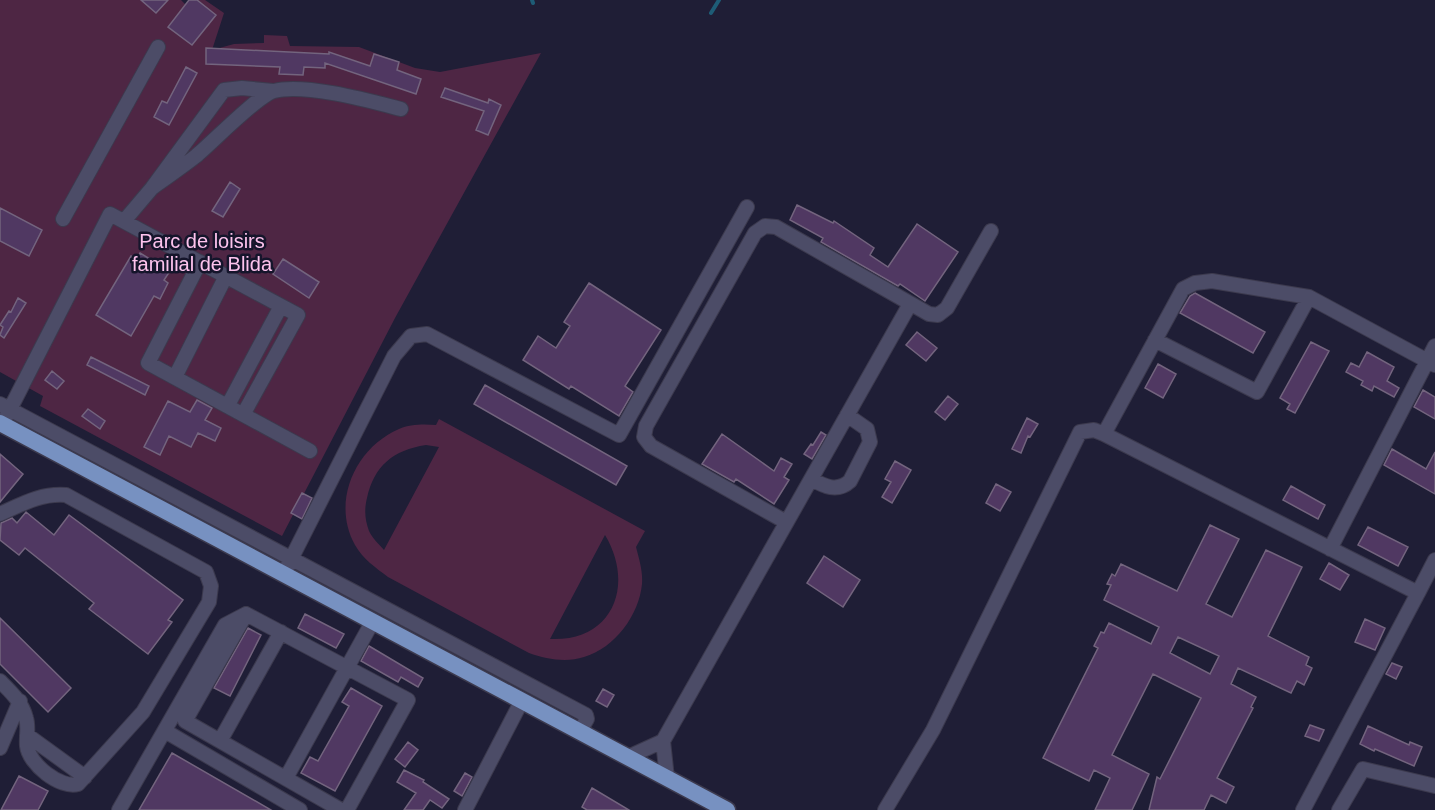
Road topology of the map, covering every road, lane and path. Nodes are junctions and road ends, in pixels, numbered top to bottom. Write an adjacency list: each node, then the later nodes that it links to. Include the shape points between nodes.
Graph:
1 (158, 47): 6 (lane)
2 (273, 91): 3 (lane, via 344,95); 4 (lane); 4 (lane, via 224,90)
3 (401, 109)
4 (152, 189): 7 (lane)
5 (747, 207): 30 (lane, via 619,435 427,334 411,336 394,356)
6 (63, 219)
7 (124, 221): 9 (lane); 22 (lane, via 110,213)
8 (991, 231): 12 (lane, via 943,314 929,314)
9 (200, 262): 10 (lane); 17 (lane, via 148,363)
10 (226, 276): 13 (lane); 17 (lane)
11 (1309, 297): 14 (lane, via 1212,281 1195,283 1183,289); 14 (lane, via 1257,392); 16 (lane)
12 (910, 304): 21 (lane); 27 (lane, via 776,227 765,226 755,233 644,431 647,442)
13 (281, 306): 19 (lane); 20 (lane, via 298,315)
14 (1155, 340): 23 (lane)
15 (1435, 346): 16 (lane)
16 (1431, 363): 28 (lane)
17 (175, 377): 19 (lane)
18 (0, 393): 22 (lane)
19 (228, 405): 20 (lane)
20 (244, 413): 24 (lane)
21 (847, 415): 25 (lane); 25 (lane, via 867,429 870,442 850,481 835,488)
22 (3, 418): 30 (main road); 33 (main road)
23 (1104, 434): 28 (lane); 55 (lane, via 1094,430 1080,432 933,730)
24 (310, 450)
25 (811, 479): 27 (lane)
26 (0, 514): 37 (lane, via 38,497 66,495 206,572 211,586 209,602 143,712 85,777 27,735 27,719)
27 (786, 522): 41 (lane)
28 (1330, 549): 31 (lane)
29 (1435, 560): 31 (lane)
30 (287, 566): 43 (main road)
31 (1418, 592): 56 (lane)
32 (246, 614): 34 (lane); 39 (lane, via 225,625); 40 (lane, via 185,721)
33 (369, 628): 35 (lane); 38 (main road)
34 (281, 632): 35 (lane); 40 (lane)
35 (347, 667): 44 (lane); 51 (lane, via 408,700)
36 (0, 681): 37 (lane)
37 (20, 701): 42 (lane)
38 (518, 708): 52 (lane); 53 (main road)
39 (165, 731): 47 (lane); 48 (lane)
40 (220, 741): 44 (lane)
41 (663, 741): 43 (lane); 45 (lane)
42 (0, 748)
43 (628, 757): 45 (main road)
44 (286, 778): 50 (lane)
45 (667, 778): 54 (main road)
46 (1435, 786): 57 (lane, via 1363,769)
47 (275, 804): 49 (lane)
48 (118, 810)
49 (300, 810)
50 (341, 810)
51 (347, 810)
52 (465, 810)
53 (711, 810)
54 (727, 810)
55 (885, 810)
56 (1303, 810)
57 (1339, 810)

